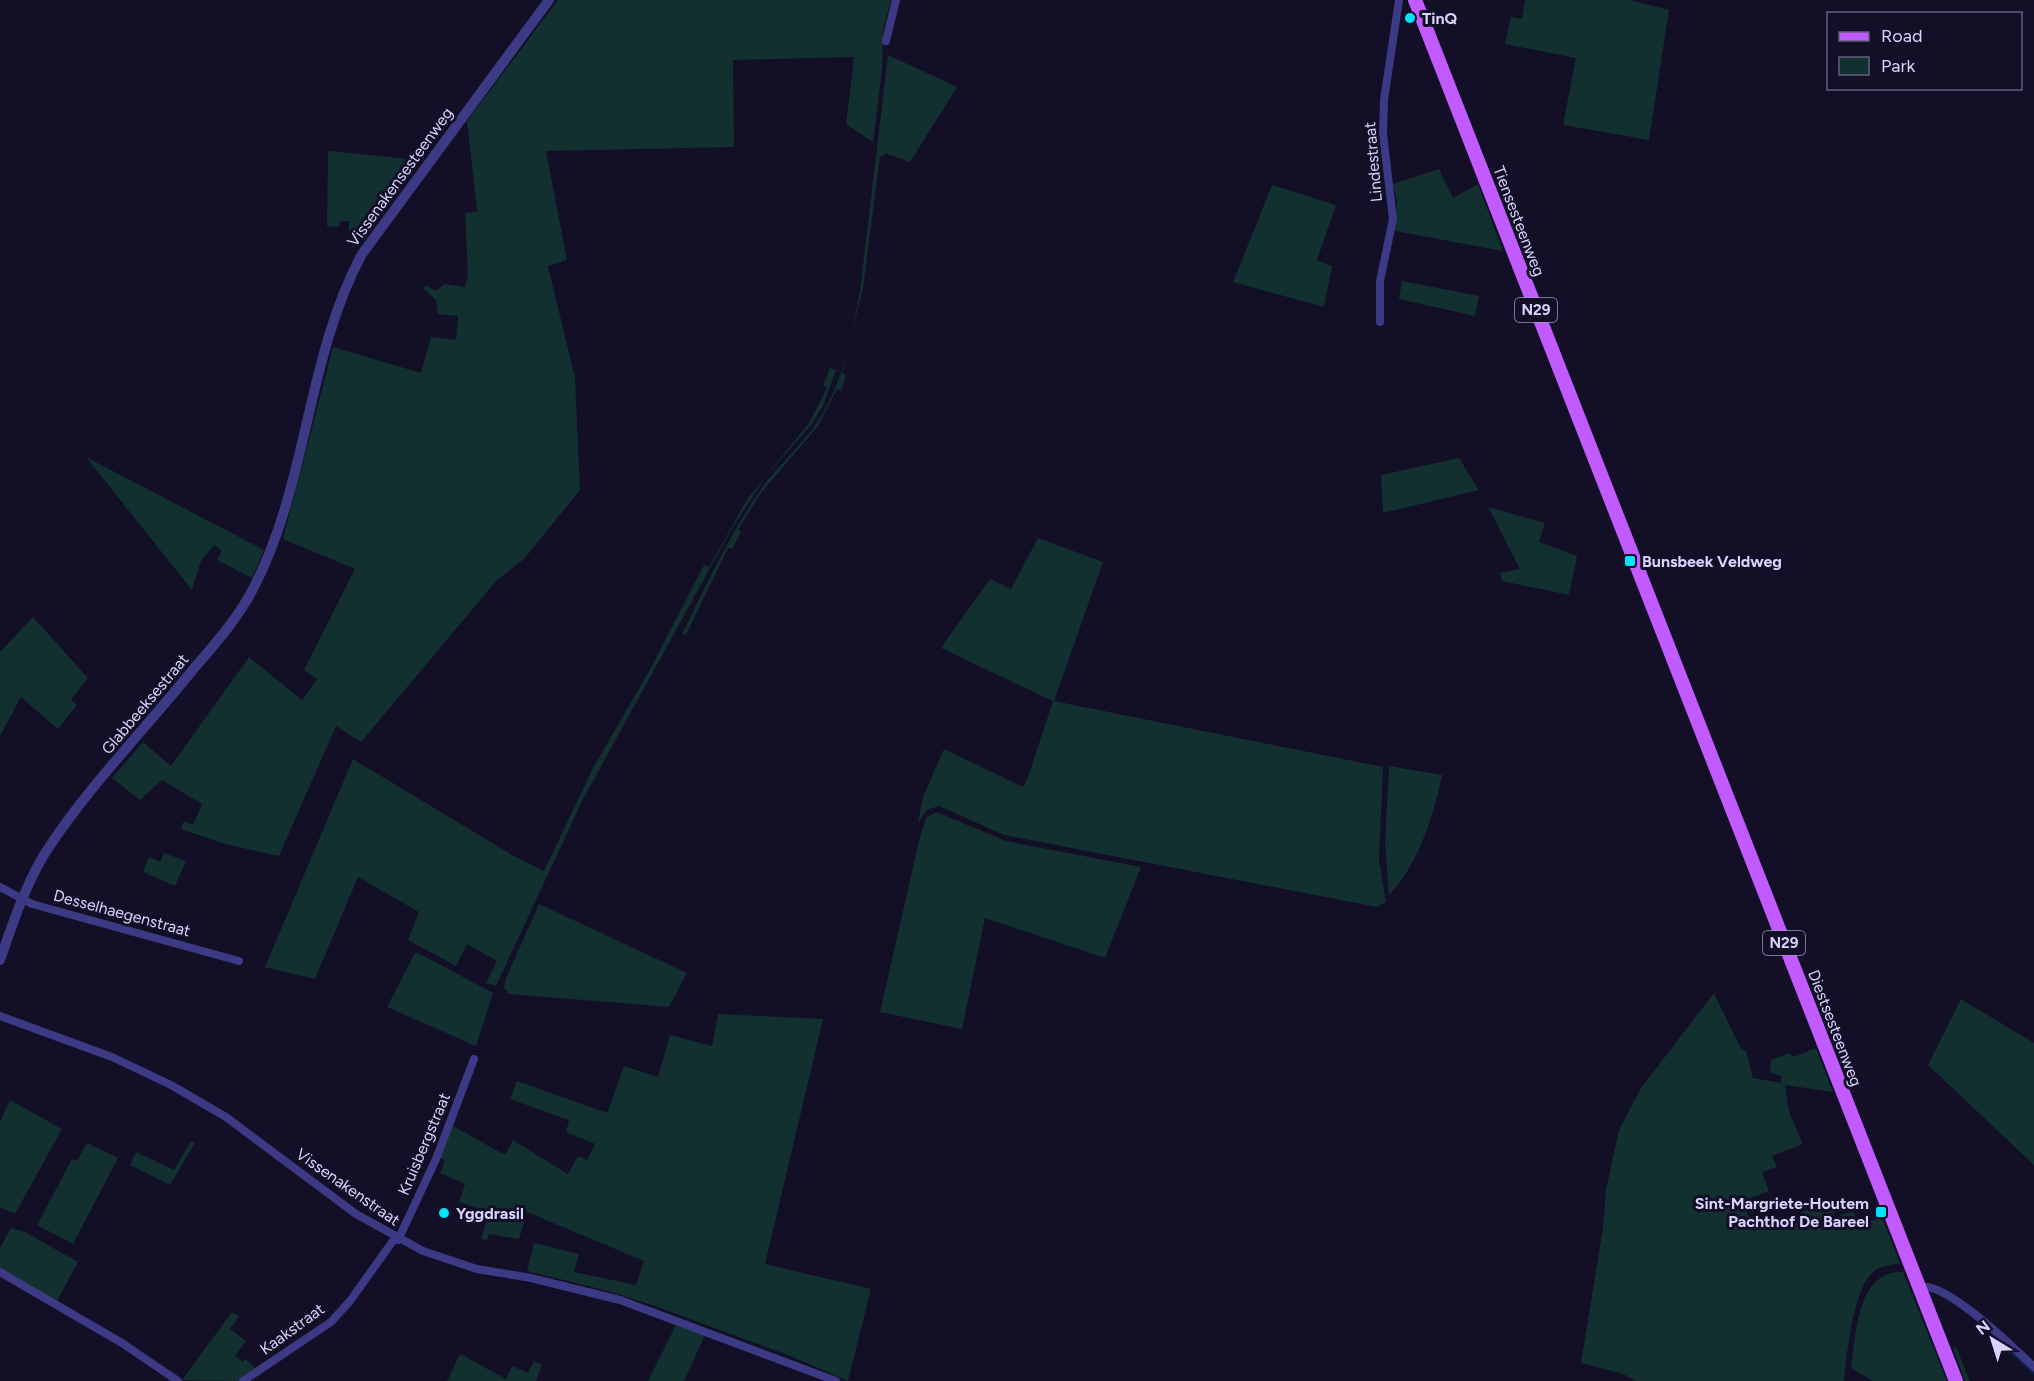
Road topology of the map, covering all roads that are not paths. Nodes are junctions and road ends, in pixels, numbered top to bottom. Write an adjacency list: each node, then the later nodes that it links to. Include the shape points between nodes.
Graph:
1 (549, 0): 7 (street, Vissenakensesteenweg, via 362,254 340,299)
2 (896, 0): 5 (street)
3 (1399, 0): 6 (street, Lindestraat, via 1384,100 1383,134 1393,219 1380,281)
4 (1415, 0): 8 (main road, Tiensesteenweg / N29)
5 (886, 41)
6 (1380, 322)
7 (297, 461): 10 (street, Glabbeeksestraat, via 276,536 253,590 64,826)
8 (1658, 621): 17 (main road, Diestsesteenweg / N29)
9 (0, 887): 10 (street, Desselhaegenstraat)
10 (21, 899): 11 (street, Glabbeeksestraat); 12 (street, Desselhaegenstraat)
11 (0, 960)
12 (239, 961)
13 (0, 1016): 15 (street, Vissenakenstraat, via 112,1057 171,1085 226,1117 356,1214)
14 (474, 1059): 15 (street, Kruisbergstraat, via 436,1159)
15 (396, 1239): 20 (street, Kaakstraat, via 331,1322); 21 (street, Vissenakenstraat, via 477,1269 620,1300)
16 (0, 1272): 19 (street)
17 (1919, 1287): 18 (street, via 1934,1287 1980,1318); 22 (main road, Diestsesteenweg / N29)
18 (2034, 1367)
19 (178, 1381)
20 (243, 1381)
21 (836, 1381)
22 (1956, 1381)

